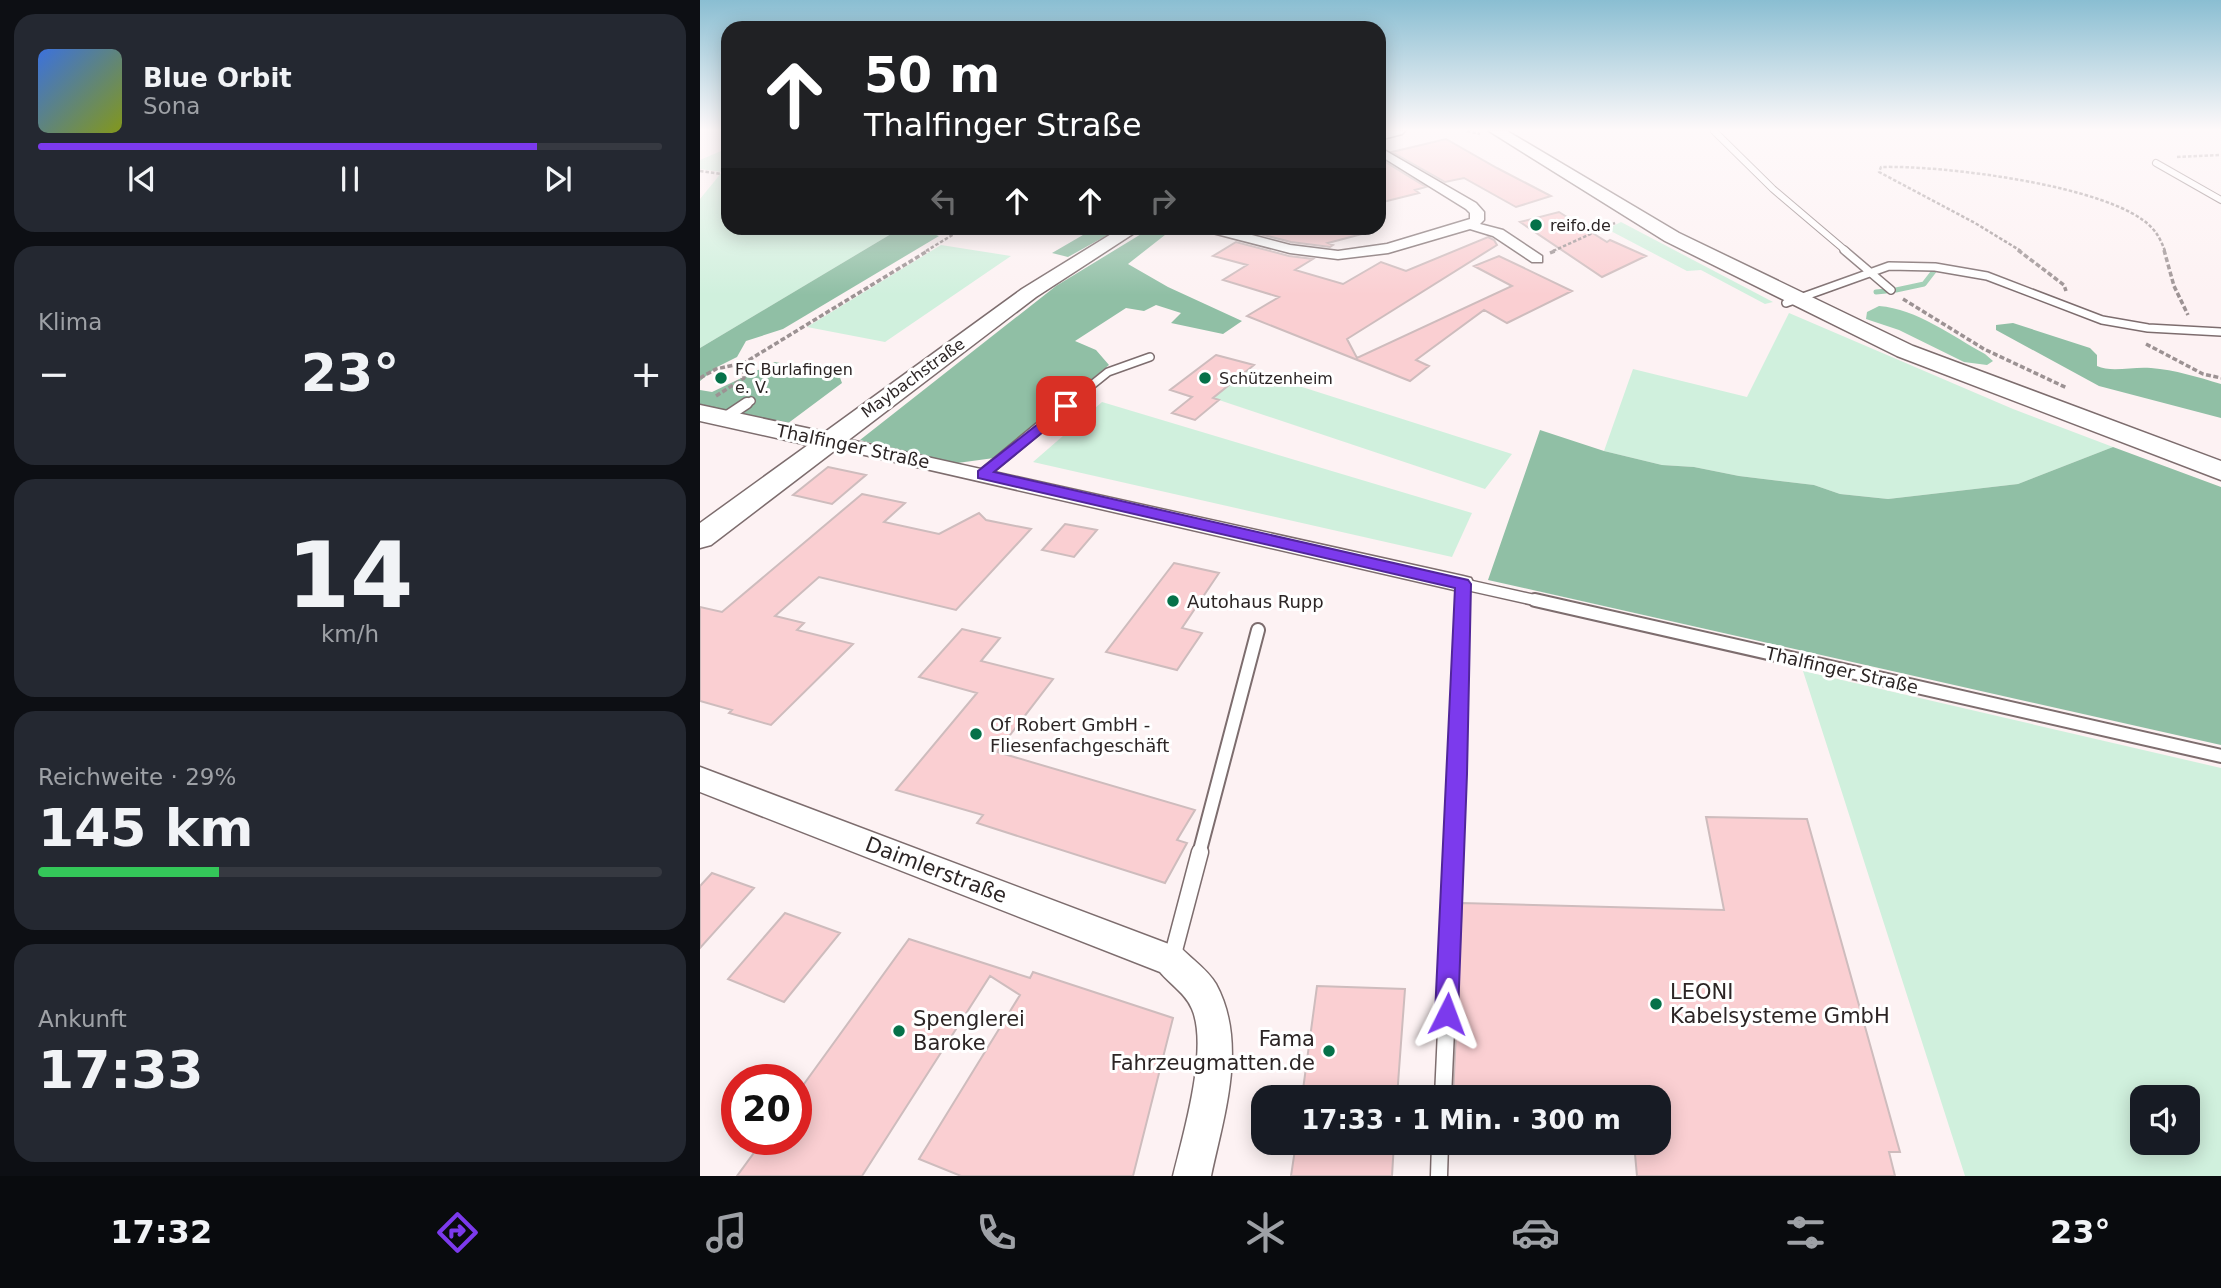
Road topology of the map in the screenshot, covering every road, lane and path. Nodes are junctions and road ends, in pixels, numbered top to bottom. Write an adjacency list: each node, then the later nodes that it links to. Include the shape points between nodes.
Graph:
1 (1438, 186): 9 (street, via 1471,206 1478,218)
2 (1588, 186): 17 (street)
3 (1770, 186): 14 (lane)
4 (1908, 186): 16 (path, via 2034,259 2064,285)
5 (2042, 186): 18 (path, via 2124,209 2150,224 2164,245)
6 (2196, 186): 7 (lane)
7 (2221, 200)
8 (1622, 220): 13 (path)
9 (1470, 225): 12 (street, via 1337,255); 13 (street, via 1498,233)
10 (953, 235): 22 (path)
11 (1122, 235): 28 (street, Maybachstraße, via 1029,292)
12 (1240, 235)
13 (1536, 259)
14 (1869, 272): 15 (lane); 17 (lane); 19 (lane, via 1889,266 1935,267 1987,276 2102,320)
15 (1891, 290): 25 (path, via 1965,338)
16 (2068, 297)
17 (1790, 300): 29 (street, via 1905,351)
18 (2187, 313)
19 (2221, 332)
20 (2145, 344): 24 (path, via 2203,374)
21 (1150, 357): 30 (lane, via 1108,372)
22 (744, 363): 23 (path); 27 (path, via 744,378)
23 (700, 378)
24 (2221, 378)
25 (2078, 393)
26 (751, 401): 27 (lane)
27 (711, 410): 28 (street, Thalfinger Straße)
28 (828, 441): 30 (street, Thalfinger Straße); 31 (street, Maybachstraße)
29 (2221, 471)
30 (983, 474): 32 (street, Thalfinger Straße)
31 (700, 538)
32 (1463, 584): 34 (lane, Thalfinger Straße); 37 (lane)
33 (1258, 629): 36 (lane)
34 (2221, 756)
35 (700, 779): 36 (street, Daimlerstraße)
36 (1171, 960): 39 (street, Daimlerstraße, via 1204,997 1216,1043)
37 (1444, 1085)
38 (1440, 1155): 40 (lane)
39 (1192, 1176)
40 (1439, 1176)

